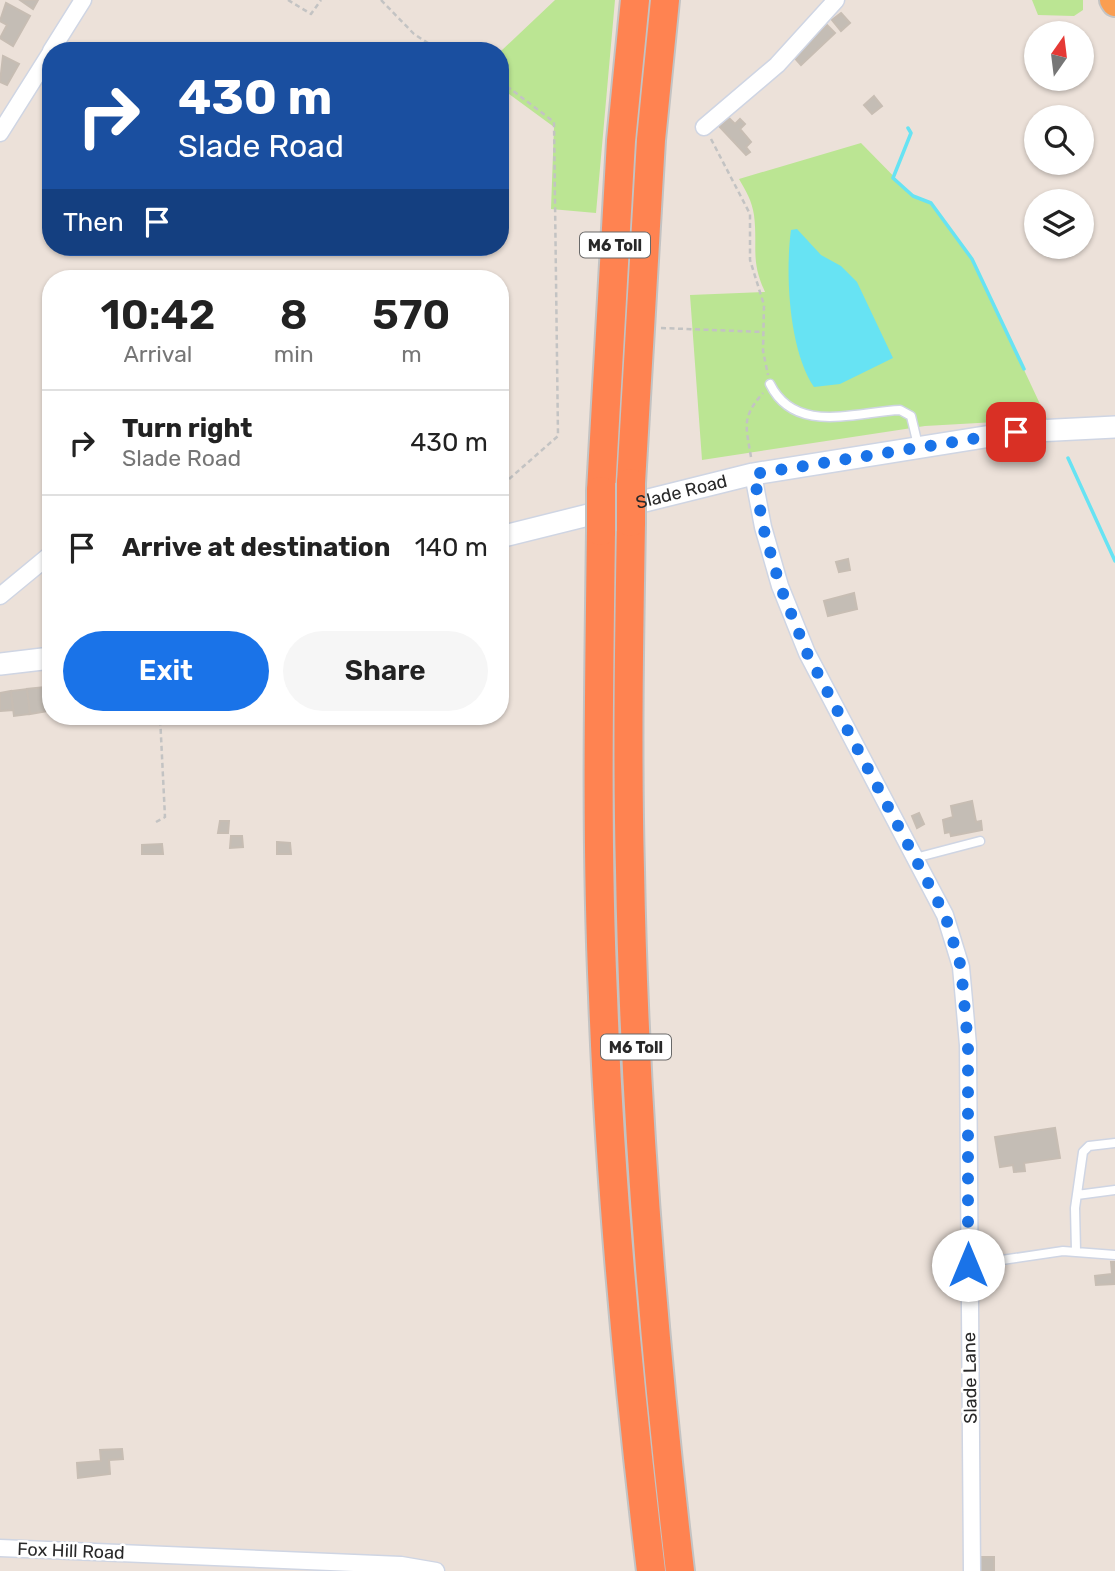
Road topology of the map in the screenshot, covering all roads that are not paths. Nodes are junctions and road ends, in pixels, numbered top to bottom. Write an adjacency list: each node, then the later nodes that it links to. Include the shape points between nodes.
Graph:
1 (83, 0): 5 (street)
2 (635, 0): 28 (highway, M6 Toll, bridge, via 621,141 601,491 598,741 603,998 628,1379)
3 (665, 0): 29 (highway, M6 Toll, bridge, via 651,140 631,483 628,733 634,1014 658,1363)
4 (836, 0): 7 (street, via 778,65)
5 (57, 42)
6 (42, 65): 8 (street)
7 (704, 127)
8 (0, 133)
9 (771, 384): 11 (lane, via 790,410 820,418 900,410 911,416)
10 (1115, 427): 11 (main road, Slade Road, via 1016,432)
11 (919, 449): 12 (main road, Slade Road)
12 (754, 474): 13 (main road, Slade Road); 19 (street, Slade Lane, via 780,586 807,653)
13 (509, 535)
14 (42, 561): 15 (street)
15 (0, 596)
16 (42, 659): 17 (main road)
17 (0, 664)
18 (980, 841): 19 (lane)
19 (915, 858): 25 (street, Slade Lane, via 945,915 961,967 968,1045)
20 (1115, 1143): 22 (lane, via 1084,1149)
21 (1115, 1190): 22 (lane)
22 (1077, 1195): 23 (lane)
23 (1076, 1251): 24 (lane); 25 (lane)
24 (1115, 1255)
25 (968, 1265): 30 (street, Slade Lane)
26 (0, 1548): 27 (street, Fox Hill Road, via 401,1565)
27 (436, 1571)
28 (650, 1571)
29 (680, 1571)
30 (972, 1571)

